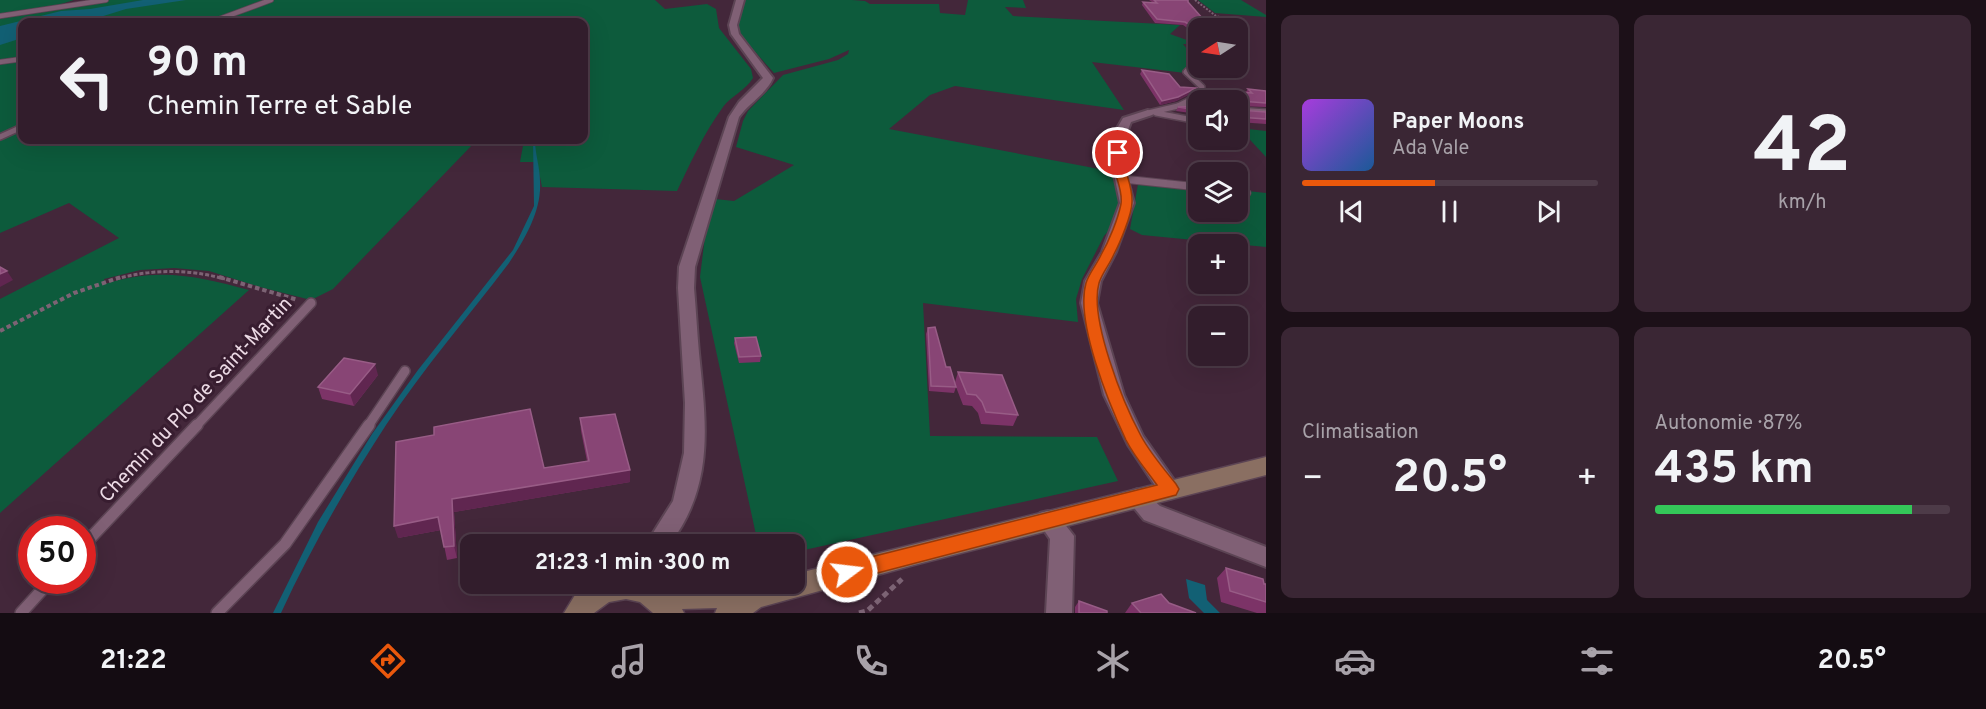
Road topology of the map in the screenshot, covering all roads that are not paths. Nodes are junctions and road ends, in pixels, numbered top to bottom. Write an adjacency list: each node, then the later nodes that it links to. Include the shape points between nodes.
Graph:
1 (106, 0): 4 (lane)
2 (271, 0): 5 (lane)
3 (740, 0): 26 (street, via 733,25 735,34 768,78 734,117 687,267 696,451 690,488)
4 (0, 16)
5 (222, 18)
6 (18, 60): 7 (lane)
7 (0, 62)
8 (1192, 78): 9 (lane, via 1202,87 1200,95)
9 (1178, 106): 10 (lane); 12 (lane)
10 (1188, 106)
11 (1248, 111): 13 (lane)
12 (1151, 112): 14 (lane); 17 (street, via 1127,120 1122,130 1118,165)
13 (1266, 112)
14 (1188, 119)
15 (18, 129): 16 (lane)
16 (0, 136)
17 (1123, 179): 18 (lane); 22 (street, via 1127,202 1109,252 1093,281 1091,318 1114,395 1135,440)
18 (1188, 187)
19 (311, 303): 25 (lane, Chemin du Plo de Saint-Martin)
20 (405, 371): 34 (lane, via 285,544)
21 (1266, 466): 22 (main road)
22 (1170, 489): 23 (main road)
23 (1137, 498): 24 (main road); 27 (street, via 1152,513)
24 (1048, 520): 31 (main road); 36 (street, via 1062,536)
25 (96, 532)
26 (667, 534)
27 (1266, 557)
28 (38, 594): 33 (lane)
29 (598, 594): 32 (main road)
30 (658, 597): 31 (main road)
31 (754, 597): 35 (main road)
32 (576, 611)
33 (21, 613)
34 (217, 613)
35 (729, 613)
36 (1059, 613)

